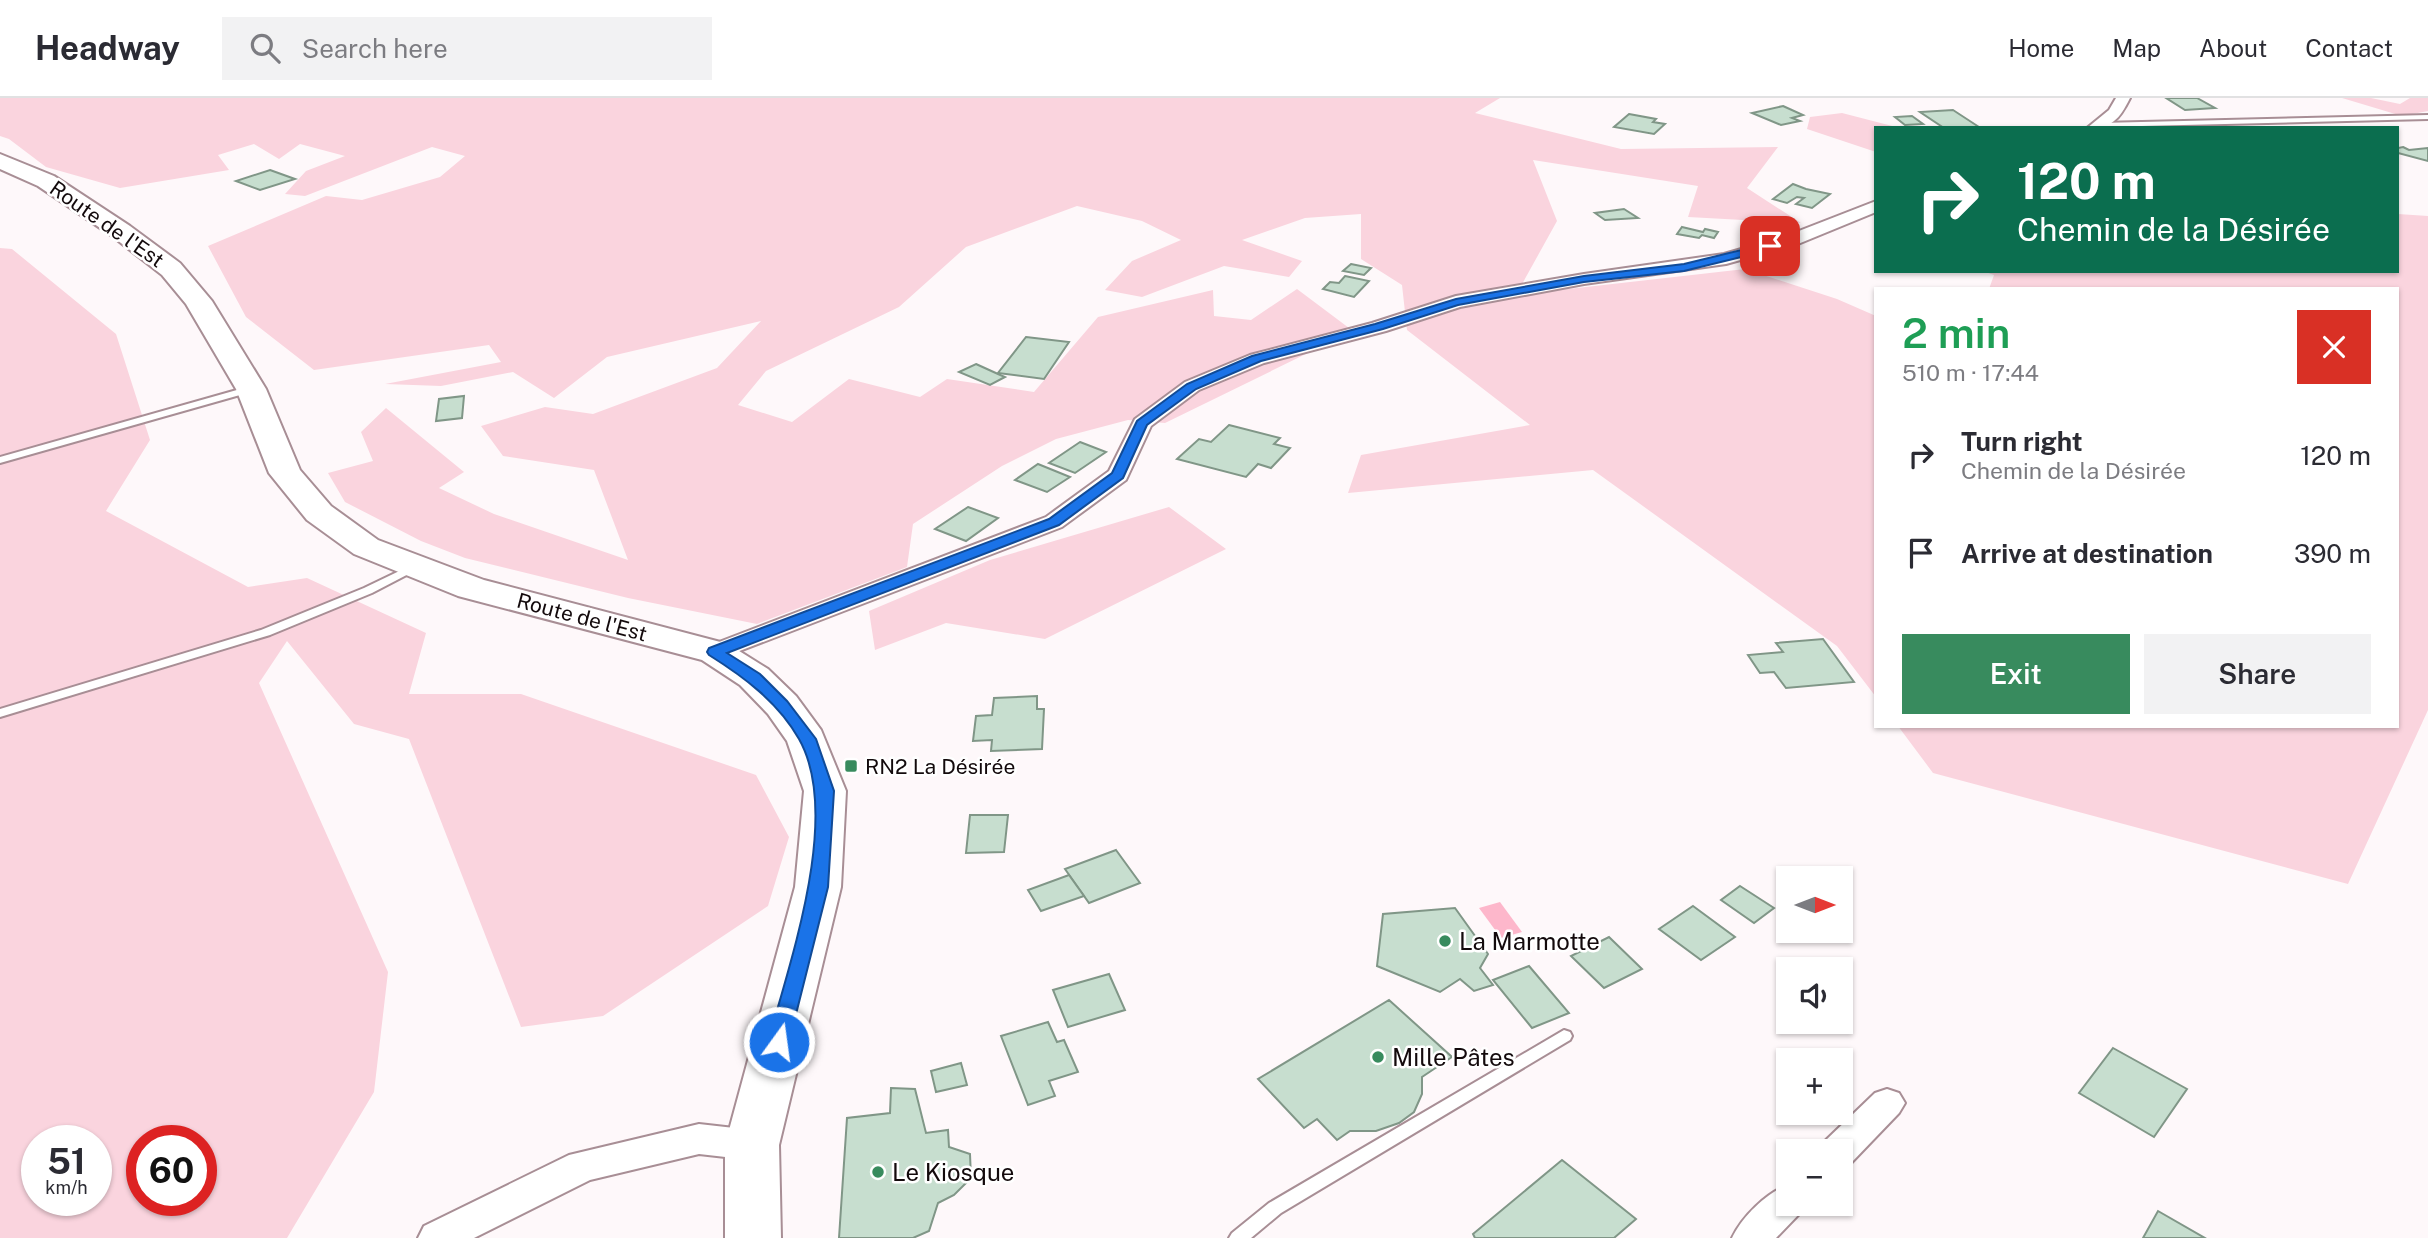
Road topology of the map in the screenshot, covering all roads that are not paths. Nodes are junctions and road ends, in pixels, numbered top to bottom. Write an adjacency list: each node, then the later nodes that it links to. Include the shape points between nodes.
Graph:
1 (2123, 98): 4 (street, via 2115,113)
2 (2428, 117): 4 (lane)
3 (2428, 125): 5 (lane)
4 (2097, 126)
5 (2399, 126)
6 (0, 161): 8 (main road, Route de l'Est, via 46,181 171,269 198,301)
7 (1874, 207): 11 (street, via 1792,240 1726,259 1456,302 1257,359 1192,386 1142,423 1118,475 1054,522)
8 (251, 390): 9 (lane); 10 (main road, Route de l'Est, via 285,473 319,513 366,547)
9 (0, 460)
10 (416, 566): 11 (main road, Route de l'Est, via 471,588); 12 (lane, via 362,595 230,643)
11 (715, 652): 16 (main road, Route de l'Est, via 754,677 782,705 807,739 825,791 818,887)
12 (0, 713)
13 (1564, 1036): 20 (lane, via 1275,1208)
14 (1887, 1103): 15 (street)
15 (1851, 1139)
16 (752, 1145): 18 (street, via 699,1139 582,1166); 19 (main road, Route de l'Est)
17 (1776, 1213): 21 (street)
18 (437, 1238)
19 (753, 1238)
20 (1238, 1238)
21 (1751, 1238)

